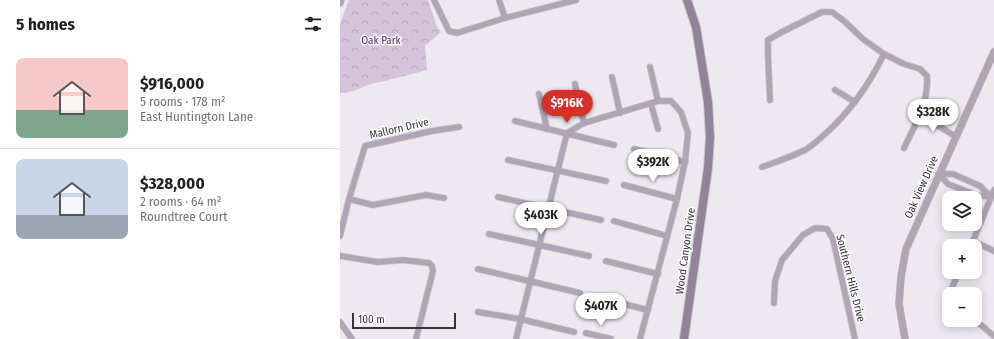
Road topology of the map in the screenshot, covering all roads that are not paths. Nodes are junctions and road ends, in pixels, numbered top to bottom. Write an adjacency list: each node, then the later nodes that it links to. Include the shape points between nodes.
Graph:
1 (342, 0): 7 (street)
2 (434, 0): 8 (street, via 449,31 457,33)
3 (499, 0): 8 (street)
4 (576, 0): 6 (street)
5 (687, 0): 81 (main road, Wood Canyon Drive, via 696,27 708,102 710,137)
6 (563, 2): 8 (street)
7 (340, 4)
8 (505, 18)
9 (994, 52): 28 (street, Oak View Drive)
10 (884, 54): 16 (street, via 832,12 822,12 768,40); 18 (street); 21 (street, via 920,69 928,76)
11 (650, 67): 17 (street)
12 (612, 77): 20 (street)
13 (575, 84): 23 (street)
14 (836, 90): 18 (street)
15 (538, 94): 25 (street)
16 (770, 100)
17 (658, 101): 19 (street); 33 (street, via 671,102 681,112 688,134)
18 (855, 102): 34 (street, via 840,121 806,149)
19 (651, 104): 20 (street); 26 (street)
20 (620, 113): 23 (street)
21 (920, 115): 28 (street); 30 (street)
22 (515, 121): 25 (street)
23 (584, 123): 27 (street)
24 (459, 127): 47 (street, Mallorn Drive, via 365,146)
25 (547, 129): 27 (street)
26 (658, 129)
27 (567, 134): 29 (street); 35 (street)
28 (956, 136): 36 (street, Oak View Drive)
29 (614, 145)
30 (904, 148)
31 (634, 149): 33 (street)
32 (508, 160): 35 (street)
33 (684, 162): 48 (street)
34 (762, 167)
35 (559, 171): 37 (street); 49 (street)
36 (939, 174): 38 (street, via 953,174); 41 (street, via 948,184); 83 (street, Oak View Drive, via 906,249 899,304)
37 (606, 181)
38 (971, 182): 42 (street); 45 (street, via 980,186)
39 (624, 185): 48 (street)
40 (994, 190): 45 (street)
41 (965, 191)
42 (967, 191)
43 (982, 196): 45 (street)
44 (498, 197): 49 (street)
45 (991, 197): 55 (street)
46 (444, 198): 47 (street, via 426,195 373,205)
47 (349, 199): 53 (street, Mallorn Drive)
48 (677, 199): 54 (street)
49 (549, 208): 50 (street); 56 (street)
50 (601, 220)
51 (614, 221): 54 (street)
52 (489, 234): 56 (street)
53 (340, 236)
54 (667, 236): 63 (street)
55 (974, 239)
56 (539, 244): 60 (street); 64 (street)
57 (982, 247): 58 (street)
58 (994, 251)
59 (340, 256): 77 (street, via 378,262 403,260 429,263 432,266 433,271)
60 (590, 256)
61 (606, 261): 63 (street)
62 (478, 269): 64 (street)
63 (658, 274): 68 (street)
64 (530, 281): 65 (street); 70 (street)
65 (580, 293)
66 (595, 297): 68 (street)
67 (774, 303): 82 (street, Southern Hills Drive, via 775,281 782,260 803,235 816,228 827,229 833,239)
68 (648, 310): 80 (street)
69 (478, 312): 70 (street)
70 (520, 319): 73 (street); 78 (street)
71 (340, 322): 76 (street)
72 (982, 327): 75 (street)
73 (574, 332)
74 (586, 333): 79 (street)
75 (992, 337)
76 (352, 339)
77 (416, 339)
78 (516, 339)
79 (611, 339)
80 (640, 339)
81 (684, 339)
82 (855, 339)
83 (905, 339)

